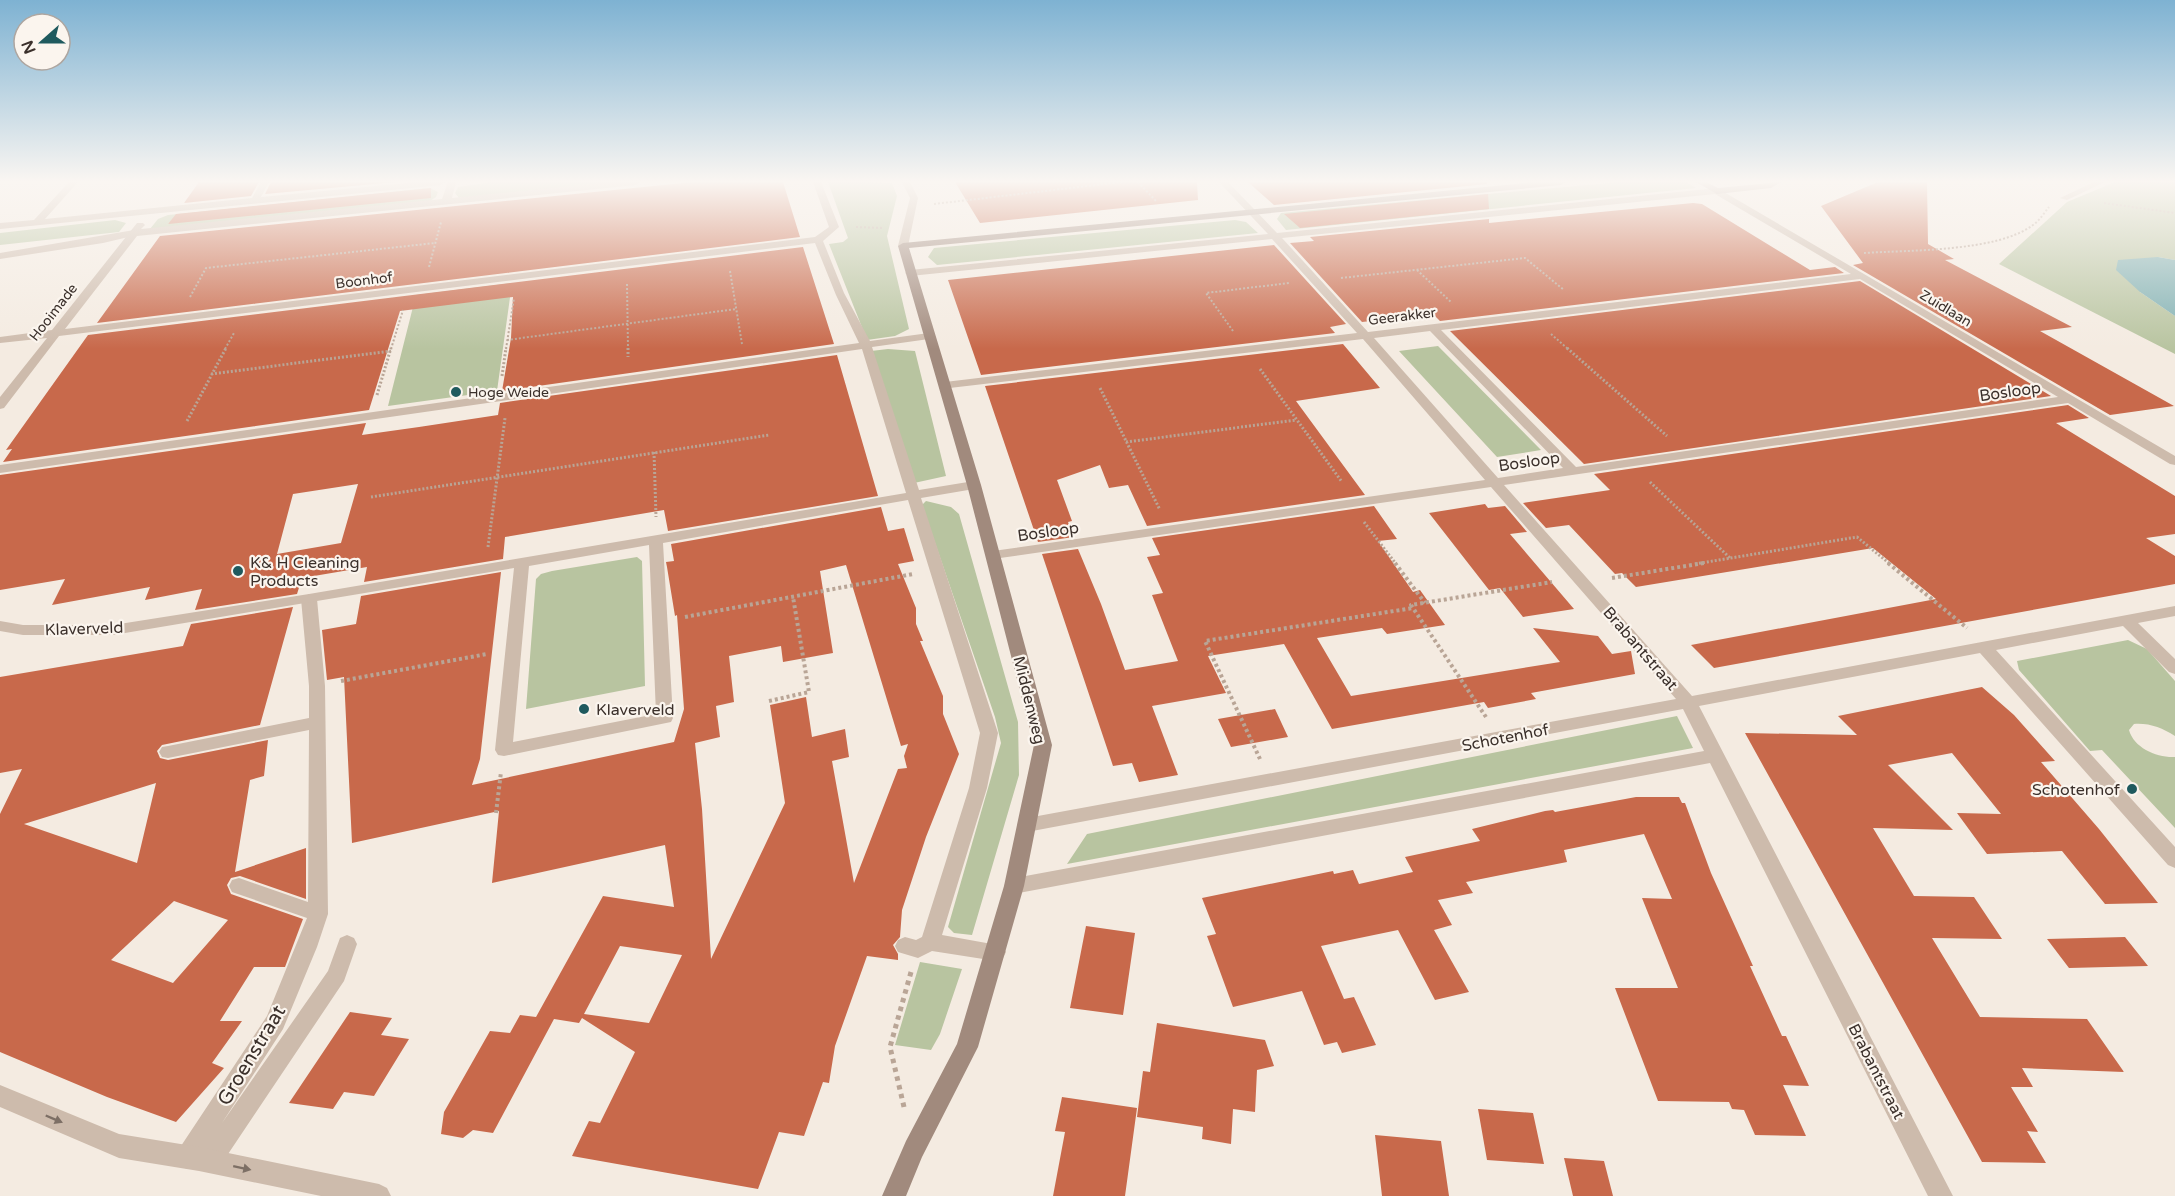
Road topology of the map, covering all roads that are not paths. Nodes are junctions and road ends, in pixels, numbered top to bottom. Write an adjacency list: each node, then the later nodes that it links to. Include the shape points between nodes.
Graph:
1 (905, 237): 10 (street, Middenweg)
2 (113, 238): 9 (street)
3 (130, 238): 13 (street, Hooimade)
4 (821, 238): 8 (street)
5 (1268, 238): 10 (street)
6 (1277, 238): 15 (street, Brabantstraat)
7 (1798, 238): 11 (street, Zuidlaan)
8 (818, 240): 13 (street, Boonhof); 17 (street)
9 (0, 256)
10 (910, 273): 14 (street, Middenweg)
11 (1863, 276): 12 (street, Geerakker); 19 (street, Zuidlaan)
12 (1432, 327): 15 (street, Geerakker); 23 (street)
13 (56, 333): 16 (street, Boonhof); 20 (street, Hooimade)
14 (929, 336): 17 (street); 18 (street, Middenweg)
15 (1366, 336): 18 (street, Geerakker); 24 (street, Brabantstraat)
16 (0, 340)
17 (866, 345): 22 (street); 26 (street)
18 (945, 386): 25 (street, Middenweg)
19 (2069, 399): 21 (street, Zuidlaan); 23 (street, Bosloop)
20 (0, 405)
21 (2175, 461)
22 (0, 469)
23 (1573, 471): 24 (street, Bosloop)
24 (1496, 482): 28 (street, Bosloop); 36 (street, Brabantstraat)
25 (974, 485): 26 (street); 28 (street, Middenweg)
26 (914, 495): 27 (street, Klaverveld); 46 (street, via 989,733 978,788 918,946)
27 (656, 539): 29 (street, Klaverveld); 29 (street, via 665,718 504,750)
28 (993, 555): 40 (street, Middenweg, via 1043,745)
29 (522, 562): 30 (street, Klaverveld)
30 (309, 598): 33 (street, Klaverveld, via 113,630 23,630); 37 (street)
31 (2175, 611): 32 (street, Schotenhof)
32 (2126, 620): 34 (street, Schotenhof); 35 (street)
33 (0, 626)
34 (1985, 646): 36 (street, Schotenhof); 41 (street)
35 (2173, 664)
36 (1688, 702): 39 (street, Brabantstraat); 40 (street, Schotenhof)
37 (317, 722): 38 (street); 44 (street, Groenstraat)
38 (168, 752)
39 (1716, 755): 43 (street); 52 (street, Brabantstraat)
40 (1027, 825): 43 (street, Middenweg)
41 (2175, 860)
42 (238, 886): 44 (street)
43 (1014, 886): 46 (street, Middenweg)
44 (318, 914): 48 (street, Groenstraat, via 274,1022)
45 (347, 944): 49 (street, Groenstraat, via 337,975)
46 (996, 951): 51 (street, Middenweg, via 967,1047)
47 (0, 1096): 48 (street, one-way to 48, via 119,1146)
48 (187, 1157): 49 (street)
49 (210, 1161): 50 (street, one-way to 50)
50 (379, 1196)
51 (894, 1196)
52 (1941, 1196)

